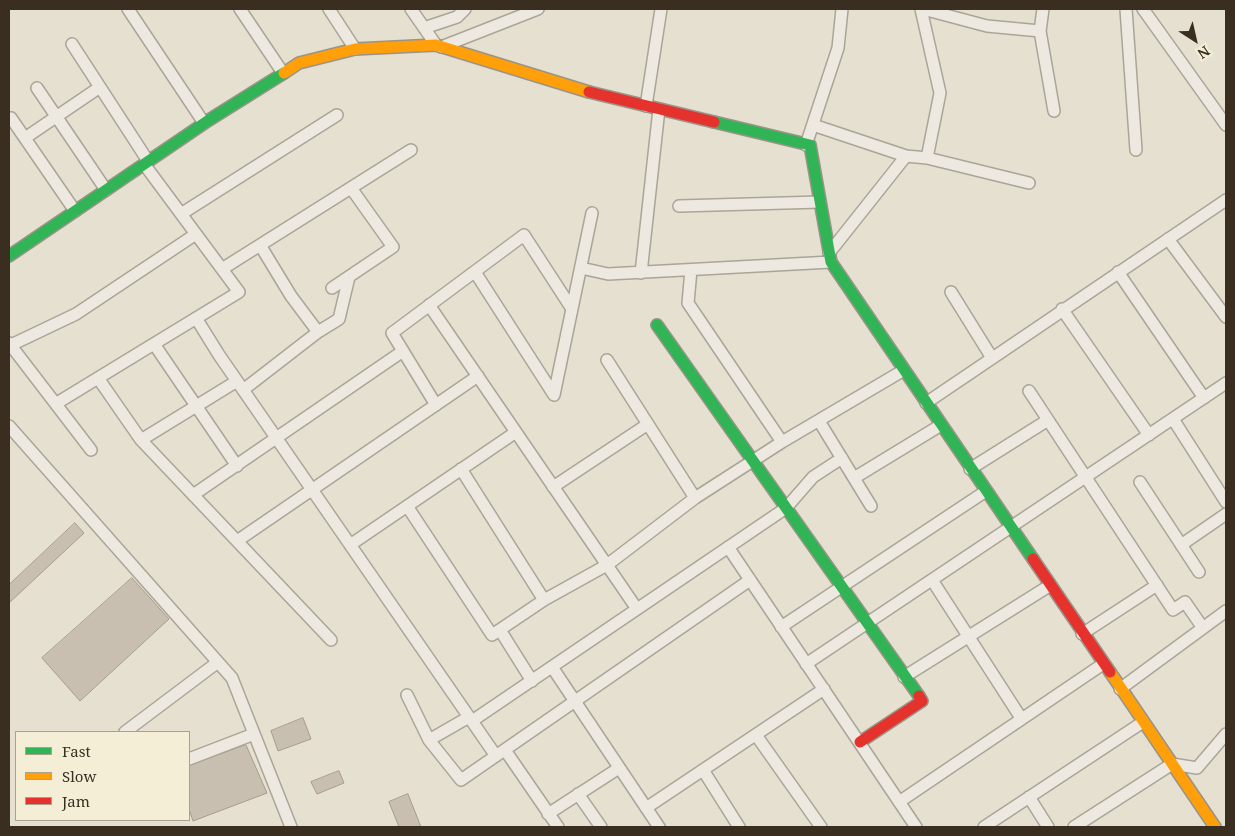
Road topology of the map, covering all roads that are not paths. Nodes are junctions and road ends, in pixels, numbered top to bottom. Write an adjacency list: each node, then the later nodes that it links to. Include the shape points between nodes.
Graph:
1 (128, 9): 28 (street)
2 (240, 9): 19 (street)
3 (328, 9): 18 (street)
4 (411, 9): 14 (street)
5 (464, 9): 14 (street, via 457,17)
6 (538, 9): 17 (street)
7 (661, 9): 22 (street)
8 (842, 9): 29 (street, via 838,48)
9 (925, 9): 13 (street); 36 (street, via 940,93)
10 (1043, 9): 15 (street)
11 (1126, 9): 34 (street)
12 (1143, 9): 30 (street)
13 (968, 15): 15 (street, via 987,26)
14 (424, 28): 17 (street)
15 (1040, 30): 24 (street)
16 (72, 44): 20 (street)
17 (438, 46): 18 (street); 22 (street, via 572,88)
18 (355, 50): 19 (street, via 299,63)
19 (283, 73): 28 (street)
20 (100, 87): 26 (street); 37 (street)
21 (37, 88): 26 (street)
22 (646, 106): 23 (street)
23 (658, 109): 32 (street); 57 (street)
24 (1054, 111)
25 (337, 114): 46 (street)
26 (56, 117): 31 (street); 40 (street)
27 (11, 118): 31 (street)
28 (204, 124): 37 (street)
29 (813, 125): 32 (street); 35 (street)
30 (1226, 125)
31 (26, 138): 44 (street)
32 (806, 144): 42 (street, via 810,145)
33 (411, 150): 39 (street)
34 (1136, 150)
35 (906, 156): 36 (street); 51 (street)
36 (926, 158): 38 (street)
37 (146, 163): 40 (street); 46 (street)
38 (1029, 183)
39 (351, 188): 49 (street); 58 (street, via 393,247)
40 (106, 190): 44 (street)
41 (1226, 200): 48 (street)
42 (820, 202): 43 (street); 51 (street)
43 (679, 206)
44 (75, 211): 50 (street)
45 (592, 213): 52 (street)
46 (181, 214): 47 (street)
47 (196, 234): 53 (street); 68 (street, via 76,314)
48 (1168, 239): 56 (street); 64 (street)
49 (260, 245): 53 (street); 67 (street)
50 (9, 256)
51 (830, 258): 54 (street); 73 (street)
52 (581, 268): 57 (street, via 608,274); 62 (street)
53 (222, 269): 65 (street, via 238,292)
54 (691, 270): 57 (street); 94 (street, via 688,303)
55 (475, 272): 61 (street); 62 (street, via 524,235); 62 (street, via 554,395)
56 (1118, 272): 63 (street); 79 (street)
57 (641, 273)
58 (349, 277): 59 (street); 67 (street, via 339,319)
59 (332, 288)
60 (951, 292): 71 (street)
61 (429, 306): 70 (street, via 392,332); 74 (street)
62 (572, 309)
63 (1062, 309): 71 (street); 91 (street)
64 (1226, 317)
65 (196, 318): 69 (street); 77 (street)
66 (657, 325): 97 (street)
67 (318, 332): 77 (street)
68 (10, 344): 81 (street)
69 (154, 344): 75 (street); 83 (street)
70 (404, 351): 82 (street); 93 (street)
71 (992, 358): 80 (street)
72 (607, 360): 87 (street)
73 (904, 370): 80 (street); 86 (street)
74 (478, 376): 82 (street); 90 (street)
75 (98, 378): 81 (street); 92 (street)
76 (1226, 384): 79 (street)
77 (240, 386): 83 (street); 93 (street)
78 (1029, 391): 85 (street)
79 (1204, 398): 84 (street)
80 (926, 403): 88 (street)
81 (57, 404): 95 (street)
82 (436, 405): 105 (street)
83 (197, 406): 92 (street); 98 (street)
84 (1173, 419): 91 (street); 109 (street)
85 (1048, 420): 100 (street); 101 (street)
86 (819, 421): 94 (street); 96 (street)
87 (648, 424): 104 (street); 108 (street)
88 (941, 425): 100 (street); 102 (street)
89 (9, 426): 136 (street)
90 (516, 432): 99 (street); 104 (street)
91 (1149, 435): 101 (street)
92 (141, 440): 107 (street)
93 (277, 440): 98 (street); 105 (street)
94 (782, 442): 97 (street)
95 (91, 450)
96 (842, 458): 102 (street); 112 (street, via 813,477)
97 (753, 461): 108 (street); 112 (street)
98 (237, 466): 107 (street)
99 (461, 469): 110 (street); 126 (street)
100 (970, 469): 106 (street)
101 (1086, 477): 114 (street); 123 (street)
102 (854, 478): 111 (street)
103 (1140, 482): 117 (street)
104 (553, 486): 119 (street)
105 (312, 490): 115 (street); 116 (street)
106 (986, 491): 114 (street); 125 (street)
107 (193, 495): 115 (street)
108 (695, 498): 119 (street)
109 (1226, 502)
110 (407, 506): 116 (street); 132 (street, via 492,635)
111 (871, 506)
112 (786, 508): 118 (street); 125 (street)
113 (1226, 514): 117 (street)
114 (1010, 528): 122 (street); 124 (street)
115 (237, 541): 135 (street)
116 (350, 545): 147 (street)
117 (1181, 545): 120 (street)
118 (728, 547): 121 (street); 127 (street)
119 (607, 564): 126 (street); 127 (street)
120 (1199, 572)
121 (750, 580): 130 (street); 145 (street)
122 (932, 580): 129 (street); 134 (street)
123 (1157, 585): 131 (street, via 1173,610 1185,602); 133 (street)
124 (1049, 586): 133 (street); 134 (street)
125 (841, 587): 129 (street); 130 (street)
126 (544, 600): 132 (street)
127 (637, 609): 139 (street)
128 (1226, 611): 131 (street)
129 (867, 624): 137 (street); 140 (street)
130 (781, 626): 137 (street)
131 (1203, 628): 143 (street)
132 (500, 630): 141 (street)
133 (1082, 634): 138 (street)
134 (969, 636): 140 (street); 146 (street)
135 (331, 640)
136 (218, 662): 149 (street); 150 (street, via 232,678)
137 (806, 664): 142 (street)
138 (1103, 664): 143 (street); 146 (street)
139 (552, 667): 141 (street); 145 (street)
140 (904, 677): 154 (street, via 922,701)
141 (532, 681): 147 (street)
142 (824, 689): 152 (street); 154 (street)
143 (1120, 689): 148 (street)
144 (407, 695): 153 (street)
145 (575, 702): 155 (street); 158 (street)
146 (1021, 718): 162 (street)
147 (470, 719): 153 (street); 155 (street)
148 (1142, 722): 157 (street); 161 (street)
149 (126, 731)
150 (254, 734): 156 (street); 165 (street)
151 (1226, 734): 157 (street, via 1197,768)
152 (756, 735): 159 (street); 170 (street)
153 (429, 740): 155 (street, via 462,780)
154 (860, 742): 162 (street)
155 (500, 753): 164 (street)
156 (190, 759)
157 (1172, 764): 174 (street); 175 (street)
158 (619, 768): 160 (street); 163 (street)
159 (703, 770): 163 (street); 169 (street)
160 (578, 794): 164 (street); 167 (street)
161 (1030, 797): 172 (street); 173 (street)
162 (899, 802): 171 (street)
163 (646, 808): 168 (street)
164 (548, 814): 166 (street)
165 (291, 827)
166 (558, 827)
167 (601, 827)
168 (659, 827)
169 (740, 827)
170 (821, 827)
171 (916, 827)
172 (984, 827)
173 (1048, 827)
174 (1074, 827)
175 (1215, 827)

